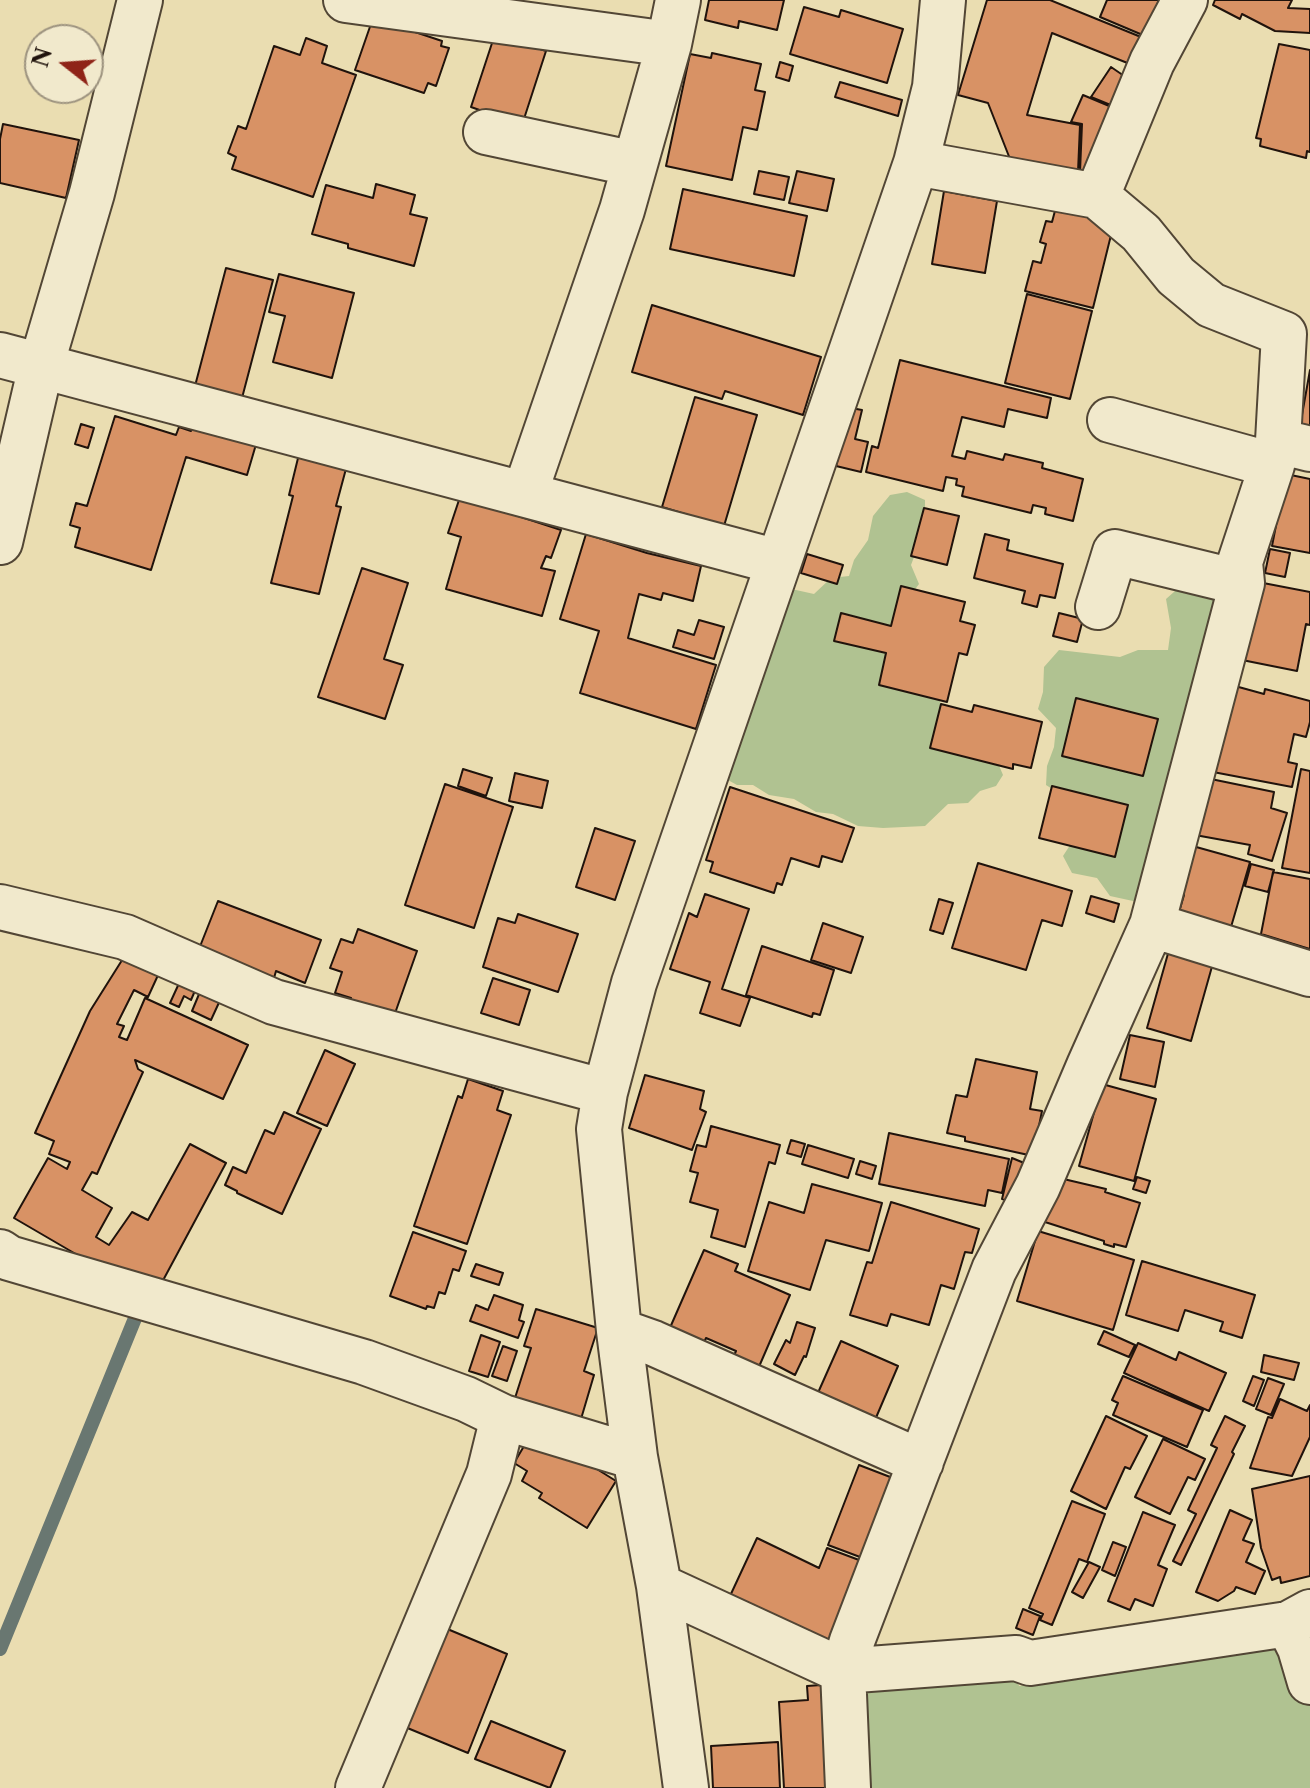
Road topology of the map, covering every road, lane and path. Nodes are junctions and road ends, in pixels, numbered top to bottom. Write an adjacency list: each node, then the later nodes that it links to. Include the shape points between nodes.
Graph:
1 (140, 0): 11 (street, via 92,193)
2 (346, 0): 6 (street)
3 (678, 0): 6 (street)
4 (943, 0): 8 (street, via 935,87)
5 (1185, 0): 10 (street, via 1152,62)
6 (669, 44): 9 (street)
7 (486, 132): 9 (street)
8 (916, 163): 10 (street); 16 (street)
9 (635, 164): 14 (street)
10 (1097, 196): 13 (street, via 1211,305 1284,334)
11 (21, 361): 14 (street); 15 (street)
12 (1110, 420): 13 (street)
13 (1287, 452): 17 (street, via 1240,562)
14 (525, 493): 16 (street)
15 (0, 542)
16 (778, 562): 22 (street, via 634,983)
17 (1242, 583): 18 (street, via 1115,552); 20 (street)
18 (1098, 607)
19 (0, 907): 22 (street, via 125,937 274,1002)
20 (1152, 925): 21 (street); 27 (street, via 1038,1186 994,1270)
21 (1310, 974)
22 (605, 1092): 24 (street, via 599,1129)
23 (0, 1252): 25 (street, via 364,1362)
24 (619, 1331): 26 (street); 27 (street)
25 (503, 1417): 26 (street); 32 (street, via 489,1474)
26 (635, 1457): 28 (street)
27 (921, 1462): 30 (street)
28 (659, 1586): 30 (street); 33 (street)
29 (1299, 1618): 30 (street, via 1030,1663 1016,1658); 31 (street, via 1300,1648)
30 (843, 1671): 34 (street)
31 (1310, 1682)
32 (358, 1788)
33 (686, 1788)
34 (848, 1788)

